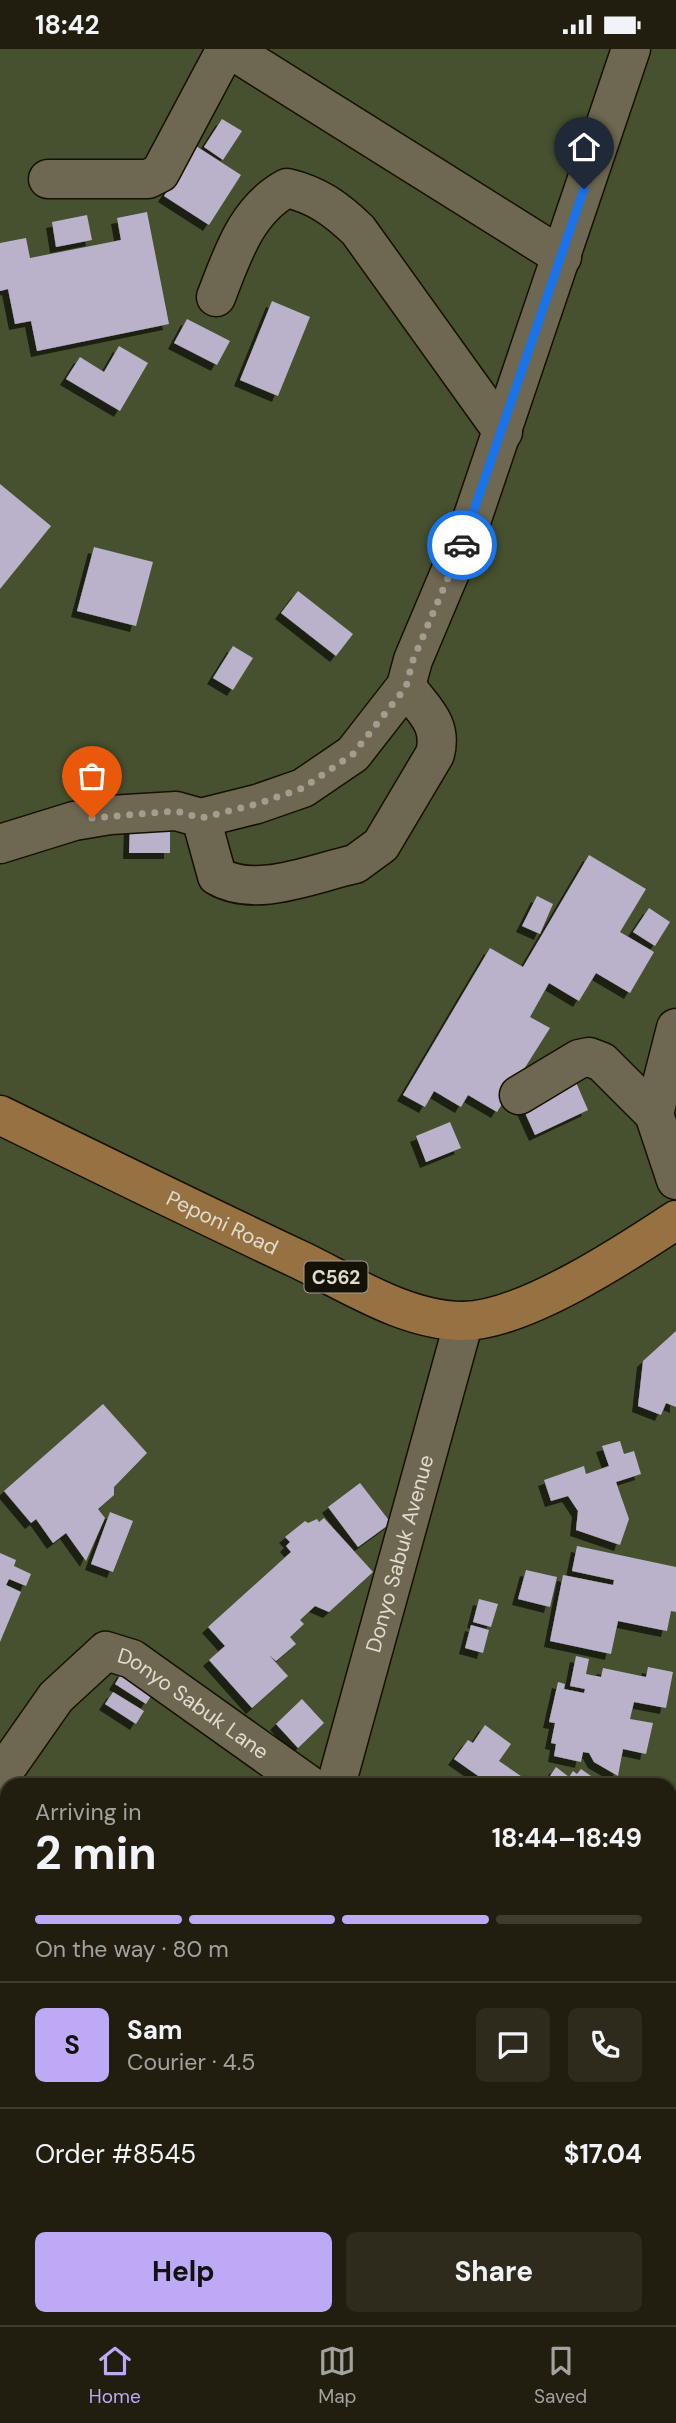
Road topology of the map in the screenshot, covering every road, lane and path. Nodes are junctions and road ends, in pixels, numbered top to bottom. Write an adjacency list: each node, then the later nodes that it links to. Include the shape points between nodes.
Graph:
1 (228, 49): 3 (street, via 160,173 148,179); 4 (street)
2 (631, 49): 4 (street)
3 (48, 179)
4 (562, 257): 6 (street)
5 (216, 297): 6 (street, via 251,220 273,196 287,188 312,194 358,230)
6 (503, 432): 7 (street)
7 (406, 687): 8 (street, via 353,754 303,788); 8 (street, via 438,729 439,740 381,845 368,856 355,864 260,885 235,884 217,876)
8 (201, 818): 9 (street, via 176,811 110,815)
9 (0, 844)
10 (676, 1028): 12 (street)
11 (519, 1095): 12 (street, via 589,1056 602,1062)
12 (654, 1114): 14 (street)
13 (0, 1115): 16 (main road, Peponi Road / C562, via 395,1305 428,1317)
14 (676, 1180)
15 (676, 1220): 16 (main road, Peponi Road / C562, via 633,1249 543,1297 501,1315)
16 (464, 1321): 19 (street, Donyo Sabuk Avenue)
17 (0, 1777): 18 (street, Donyo Sabuk Lane, via 56,1697 106,1651 132,1659)
18 (299, 1778)
19 (337, 1778)

